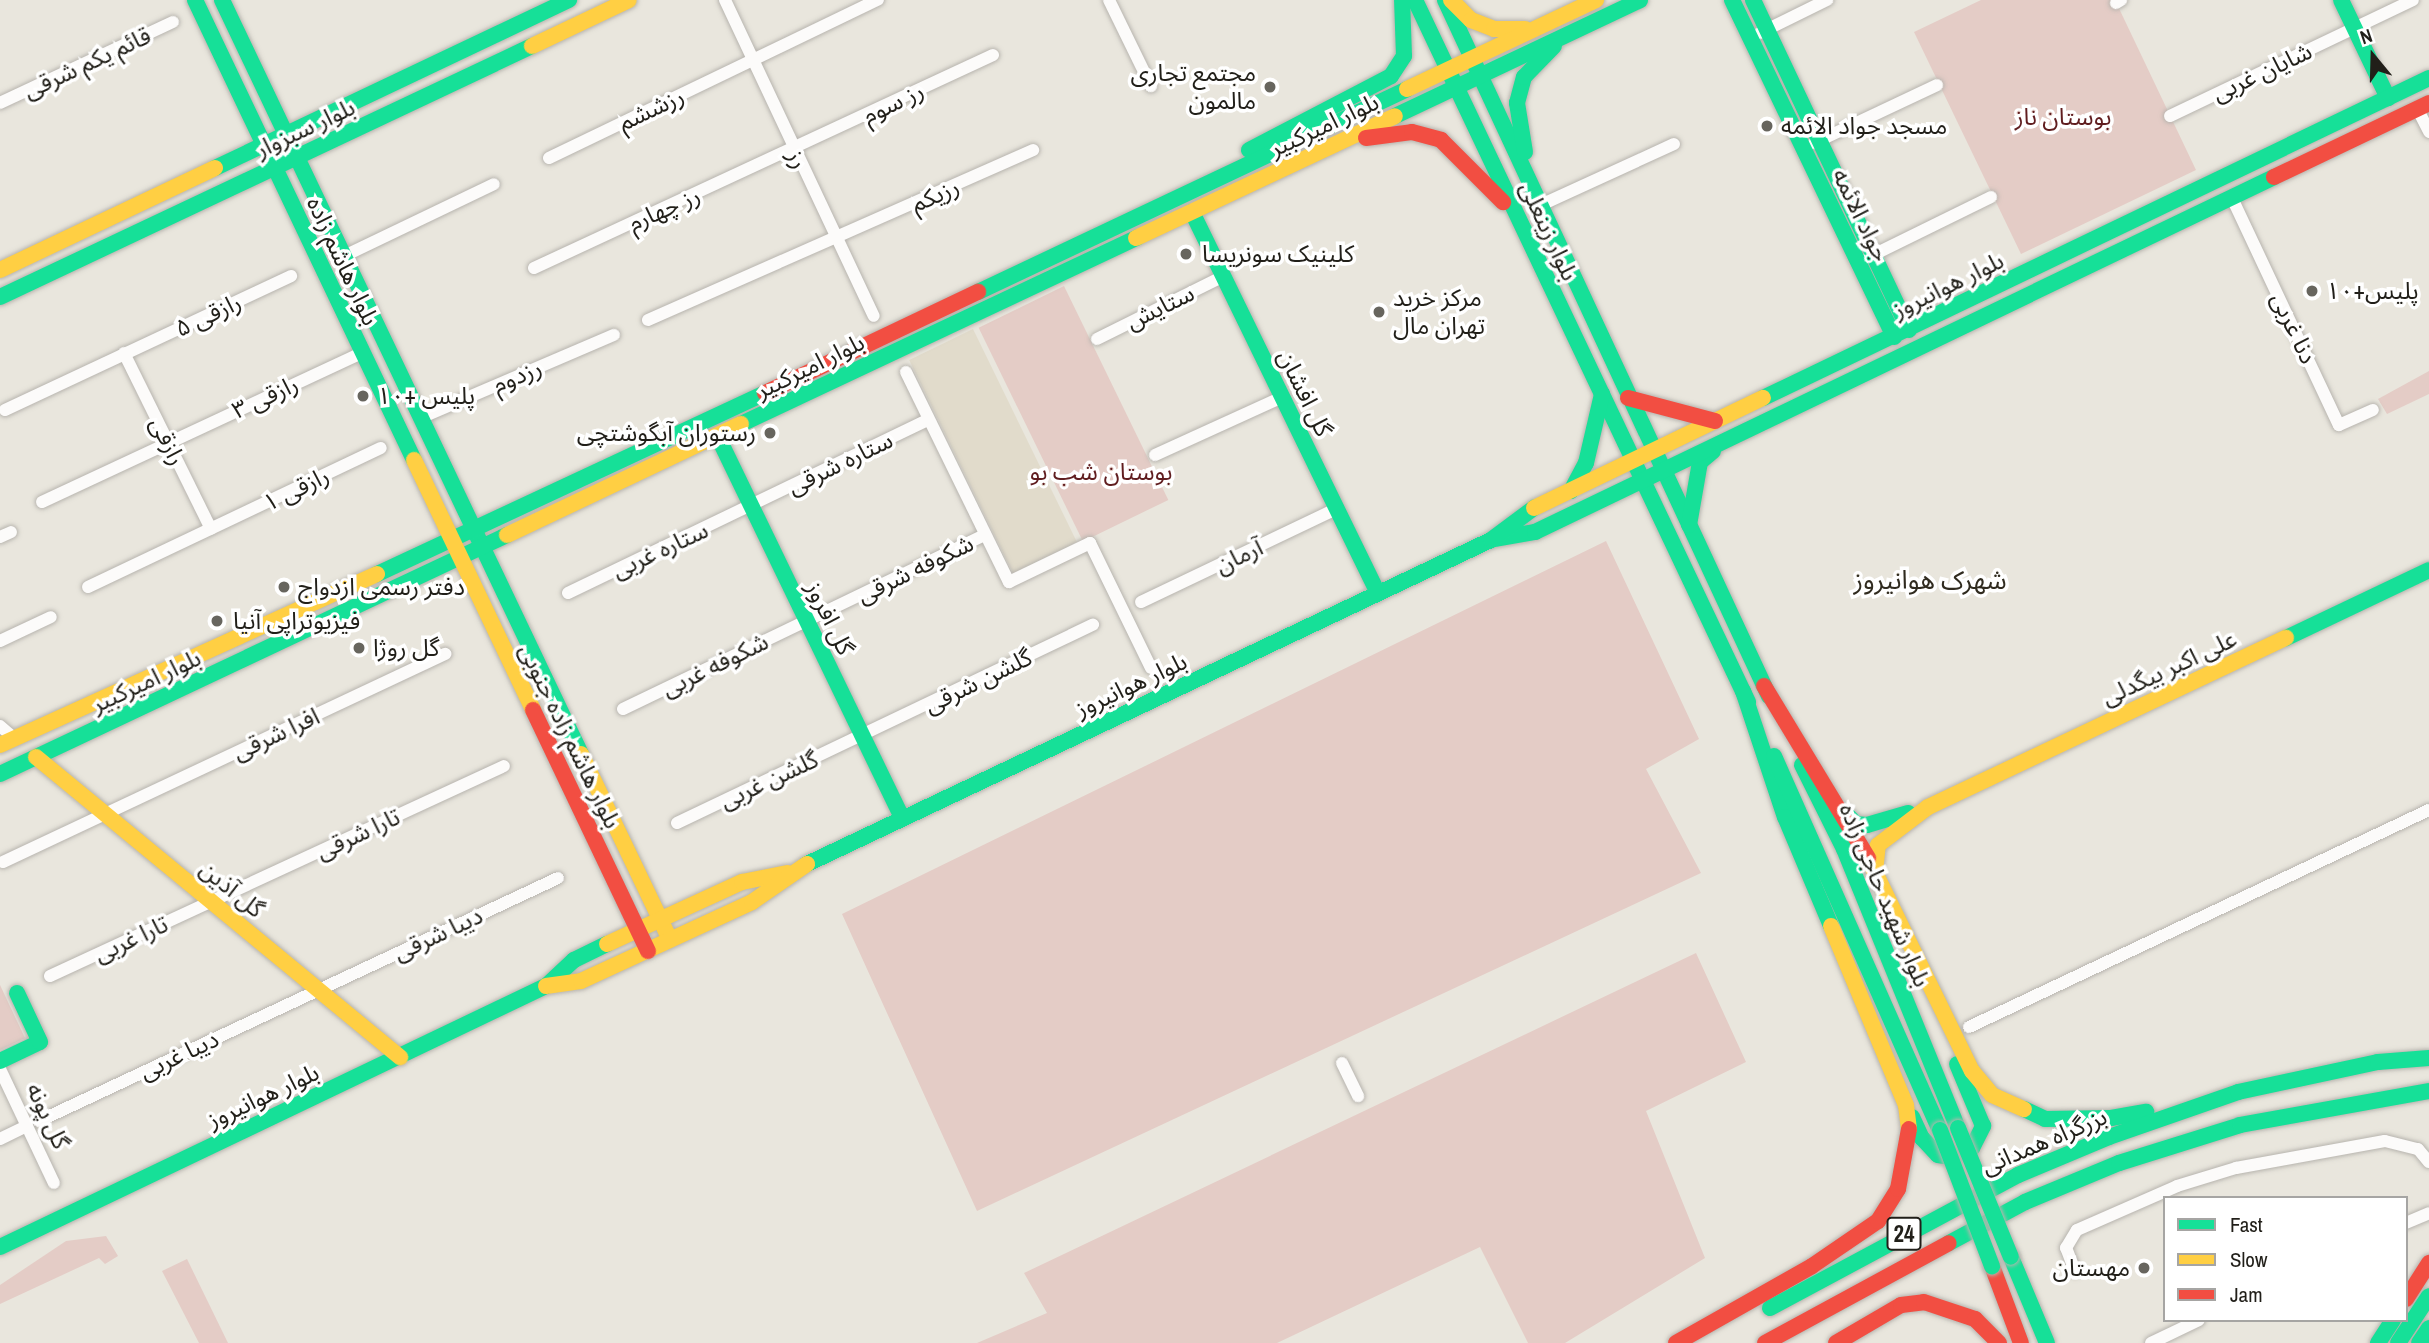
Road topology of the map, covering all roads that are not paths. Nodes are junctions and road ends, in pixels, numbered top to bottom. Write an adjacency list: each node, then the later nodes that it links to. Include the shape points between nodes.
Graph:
1 (195, 0): 42 (main road, بلوار هاشم زاده)
2 (222, 0): 39 (main road, بلوار هاشم زاده)
3 (569, 0): 39 (main road, بلوار سبزوار)
4 (629, 0): 46 (main road, بلوار سبزوار)
5 (725, 0): 27 (street, رز)
6 (878, 0): 27 (street, رزششم)
7 (1109, 0): 32 (street)
8 (1402, 0): 50 (main road, via 1404,56 1391,76 1283,130)
9 (1415, 0): 28 (main road, بلوار زینعلی)
10 (1445, 0): 26 (main road, بلوار زینعلی)
11 (1451, 0): 19 (main road, via 1471,20 1494,29 1518,30)
12 (1596, 0): 19 (main road, بلوار امیرکبیر)
13 (1640, 0): 24 (main road, بلوار امیرکبیر)
14 (1732, 0): 23 (main road, جواد الائمه)
15 (1753, 0): 21 (main road, جواد الائمه)
16 (1827, 0): 21 (street)
17 (2341, 0): 22 (main road)
18 (2413, 0): 22 (street, شایان غربی)
19 (1552, 21): 26 (main road, بلوار امیرکبیر)
20 (173, 22): 35 (street, قائم یکم شرقی)
21 (1767, 29): 23 (street); 41 (main road, جواد الائمه)
22 (2354, 29): 34 (main road); 37 (street, شایان غربی)
23 (1751, 37): 41 (main road, جواد الائمه)
24 (1561, 38): 29 (main road, بلوار امیرکبیر); 53 (main road, via 1524,77 1517,103 1521,141)
25 (993, 55): 44 (street, رز سوم)
26 (1473, 57): 28 (main road, بلوار امیرکبیر); 29 (main road, بلوار زینعلی)
27 (754, 60): 44 (street, رز); 47 (street, رزششم)
28 (1448, 69): 33 (main road, بلوار زینعلی); 50 (main road, بلوار امیرکبیر)
29 (1482, 75): 33 (main road, بلوار امیرکبیر); 53 (main road, بلوار زینعلی)
30 (2429, 78): 34 (main road, بلوار هوانیروز)
31 (1937, 85): 41 (street)
32 (1151, 86)
33 (1456, 88): 45 (main road, بلوار امیرکبیر); 55 (main road, بلوار زینعلی)
34 (2388, 98): 66 (main road, بلوار هوانیروز)
35 (0, 103)
36 (2423, 106): 38 (street); 52 (main road, بلوار هوانیروز)
37 (2170, 116)
38 (2429, 132)
39 (286, 134): 42 (main road, بلوار سبزوار); 46 (main road, بلوار هاشم زاده)
40 (1674, 144): 53 (street)
41 (1811, 144): 58 (main road, جواد الائمه)
42 (264, 145): 48 (main road, بلوار هاشم زاده); 60 (main road, بلوار سبزوار)
43 (1033, 150): 56 (street, رزیکم)
44 (794, 151): 56 (street, رز); 59 (street, رز چهارم)
45 (1313, 156): 54 (main road, بلوار امیرکبیر); 55 (main road, via 1380,133 1412,132 1441,140)
46 (297, 157): 48 (main road, بلوار سبزوار); 57 (main road, بلوار هاشم زاده)
47 (549, 158)
48 (274, 167): 63 (main road, بلوار سبزوار); 71 (main road, بلوار هاشم زاده)
49 (494, 184): 57 (street)
50 (1184, 191): 96 (main road, بلوار امیرکبیر)
51 (1991, 197): 58 (street)
52 (2232, 198): 77 (street, دنا غربی, via 2339,425); 83 (main road, بلوار هوانیروز)
53 (1545, 211): 75 (main road, بلوار زینعلی)
54 (1192, 212): 62 (main road, گل افشان); 81 (main road, بلوار امیرکبیر)
55 (1518, 220): 73 (main road, بلوار زینعلی)
56 (836, 240): 64 (street, رز); 65 (street)
57 (344, 256): 78 (main road, بلوار هاشم زاده)
58 (1866, 259): 66 (main road, جواد الائمه); 68 (main road, جواد الائمه)
59 (534, 268)
60 (0, 270)
61 (291, 276): 70 (street, رازقی ۵)
62 (1224, 276): 69 (street, ستایش); 74 (main road, گل افشان)
63 (0, 297)
64 (874, 316)
65 (648, 320)
66 (1909, 330): 68 (main road, بلوار هوانیروز)
67 (614, 335): 78 (street, رزدوم)
68 (1894, 337): 80 (main road, بلوار هوانیروز)
69 (1097, 339)
70 (124, 353): 76 (street, رازقی ۵); 82 (street, رازقی)
71 (361, 353): 82 (street, رازقی ۳); 99 (main road, بلوار هاشم زاده)
72 (906, 372): 79 (street)
73 (1602, 394): 87 (main road, بلوار زینعلی); 90 (main road, via 1586,463)
74 (1282, 397): 86 (street); 93 (main road, گل افشان)
75 (1628, 398): 80 (main road); 85 (main road, بلوار زینعلی)
76 (5, 410)
77 (2373, 410)
78 (420, 418): 96 (main road, بلوار هاشم زاده)
79 (928, 420): 92 (street, ستاره شرقی); 97 (street)
80 (1715, 421): 85 (main road, بلوار هوانیروز)
81 (718, 437): 92 (main road, گل افروز); 100 (main road, بلوار امیرکبیر)
82 (168, 441): 91 (street, رازقی ۳); 95 (street, رازقی)
83 (1720, 444): 88 (main road, بلوار هوانیروز); 94 (main road, via 1700,462)
84 (381, 448): 95 (street, رازقی ۱)
85 (1655, 453): 87 (main road, بلوار هوانیروز); 88 (main road, بلوار زینعلی)
86 (1155, 455)
87 (1634, 462): 89 (main road, بلوار زینعلی); 90 (main road, بلوار هوانیروز)
88 (1664, 471): 89 (main road, بلوار هوانیروز); 94 (main road, بلوار شهید حاجی زاده)
89 (1643, 481): 98 (main road, بلوار هوانیروز, via 1535,532); 114 (main road, بلوار شهید حاجی زاده)
90 (1571, 491): 98 (main road, بلوار هوانیروز, via 1522,513)
91 (42, 502)
92 (752, 506): 104 (street, ستاره غربی); 108 (main road, گل افروز)
93 (1336, 509): 105 (main road, گل افشان); 106 (street, آرمان)
94 (1688, 528): 113 (main road, بلوار شهید حاجی زاده)
95 (211, 529): 103 (street, رازقی ۱)
96 (474, 530): 99 (main road, بلوار امیرکبیر); 100 (main road, بلوار هاشم زاده جنوبی)
97 (985, 535): 108 (street, شکوفه شرقی); 112 (street, via 1009,582 1090,543)
98 (1491, 540): 105 (main road, بلوار هوانیروز)
99 (450, 541): 101 (main road, بلوار هاشم زاده جنوبی); 118 (main road, بلوار امیرکبیر)
100 (483, 548): 101 (main road, بلوار امیرکبیر); 133 (main road, بلوار هاشم زاده جنوبی)
101 (460, 560): 119 (main road, بلوار امیرکبیر); 134 (main road, بلوار هاشم زاده جنوبی)
102 (2429, 570): 123 (main road, علی اکبر بیگدلی)
103 (88, 587)
104 (568, 593)
105 (1378, 593): 126 (main road, بلوار هوانیروز)
106 (1141, 602)
107 (51, 617): 110 (street)
108 (807, 621): 115 (street, شکوفه غربی); 117 (main road, گل افروز)
109 (1093, 625): 117 (street, گلشن شرقی)
110 (0, 641)
111 (446, 654): 125 (street, افرا شرقی)
112 (1151, 668)
113 (1764, 686): 122 (main road); 166 (main road, بلوار شهید حاجی زاده, bridge, via 1844,849)
114 (1743, 691): 151 (main road, via 1785,817); 172 (main road, بلوار شهید حاجی زاده, bridge, via 1940,1130)
115 (623, 709)
116 (0, 726): 118 (street)
117 (862, 736): 126 (main road, گل افروز); 127 (street, گلشن غربی)
118 (7, 742)
119 (36, 757): 121 (main road, بلوار امیرکبیر); 125 (main road, گل آذین)
120 (503, 766): 132 (street, تارا شرقی)
121 (0, 774)
122 (1835, 802): 123 (main road, علی اکبر بیگدلی, via 1856,824 1867,825); 130 (main road)
123 (1928, 807): 130 (main road, علی اکبر بیگدلی, via 1878,845)
124 (2429, 810): 142 (street)
125 (106, 815): 128 (street, افرا شرقی); 132 (main road, گل آذین)
126 (902, 818): 129 (main road, بلوار هوانیروز)
127 (677, 823)
128 (2, 862)
129 (791, 872): 133 (main road, بلوار هوانیروز, via 742,881); 135 (main road, بلوار هوانیروز, via 752,902)
130 (1875, 875): 136 (main road)
131 (558, 878): 140 (street, دیبا شرقی)
132 (212, 902): 138 (street, تارا غربی); 140 (main road, گل آذین)
133 (660, 919): 134 (main road, بلوار هوانیروز); 135 (main road, بلوار هاشم زاده جنوبی)
134 (638, 929): 137 (main road, بلوار هاشم زاده جنوبی); 139 (main road, بلوار هوانیروز, via 574,960)
135 (670, 940): 137 (main road, بلوار هوانیروز)
136 (1905, 940): 149 (main road, via 1972,1071 1992,1095 2014,1108 2045,1119 2075,1121); 151 (main road, via 1983,1126 1980,1139 1962,1154 1938,1155 1922,1138)
137 (648, 951): 139 (main road, بلوار هوانیروز, via 581,981)
138 (50, 976)
139 (546, 986): 143 (main road, بلوار هوانیروز)
140 (319, 990): 143 (main road, گل آذین); 152 (street, دیبا غربی)
141 (17, 993): 145 (main road, گل پونه, via 40,1042)
142 (1969, 1027)
143 (400, 1057): 158 (main road, بلوار هوانیروز)
144 (2429, 1058): 149 (main road, بزرگراه همدانی / 24, via 2378,1062)
145 (0, 1060)
146 (1342, 1063): 150 (street)
147 (0, 1069): 152 (street, گل پونه)
148 (2429, 1091): 169 (main road, بزرگراه همدانی / 24, via 2240,1125 2119,1163 2025,1202)
149 (2238, 1092): 168 (main road, بزرگراه همدانی / 24, via 2018,1175)
150 (1358, 1096)
151 (1906, 1105): 167 (main road, via 1907,1164 1878,1221 1812,1266)
152 (33, 1123): 153 (street, دیبا غربی); 155 (street, گل پونه)
153 (0, 1139)
154 (2429, 1162): 160 (street, via 2418,1149 2385,1141 2236,1168 2177,1186 2077,1230 2066,1248)
155 (54, 1183)
156 (2429, 1213): 157 (street)
157 (2408, 1222)
158 (0, 1247)
159 (2429, 1263): 161 (main road)
160 (2075, 1271)
161 (2408, 1296)
162 (2429, 1296): 175 (main road)
163 (2195, 1322): 173 (street)
164 (2392, 1322): 174 (main road)
165 (2429, 1328): 176 (main road)
166 (2047, 1341)
167 (1676, 1343)
168 (1705, 1343)
169 (1765, 1343)
170 (1836, 1343): 171 (main road, via 1901,1306 1924,1302 1975,1319)
171 (1998, 1343)
172 (2021, 1343)
173 (2151, 1343)
174 (2378, 1343)
175 (2398, 1343)
176 (2419, 1343)

